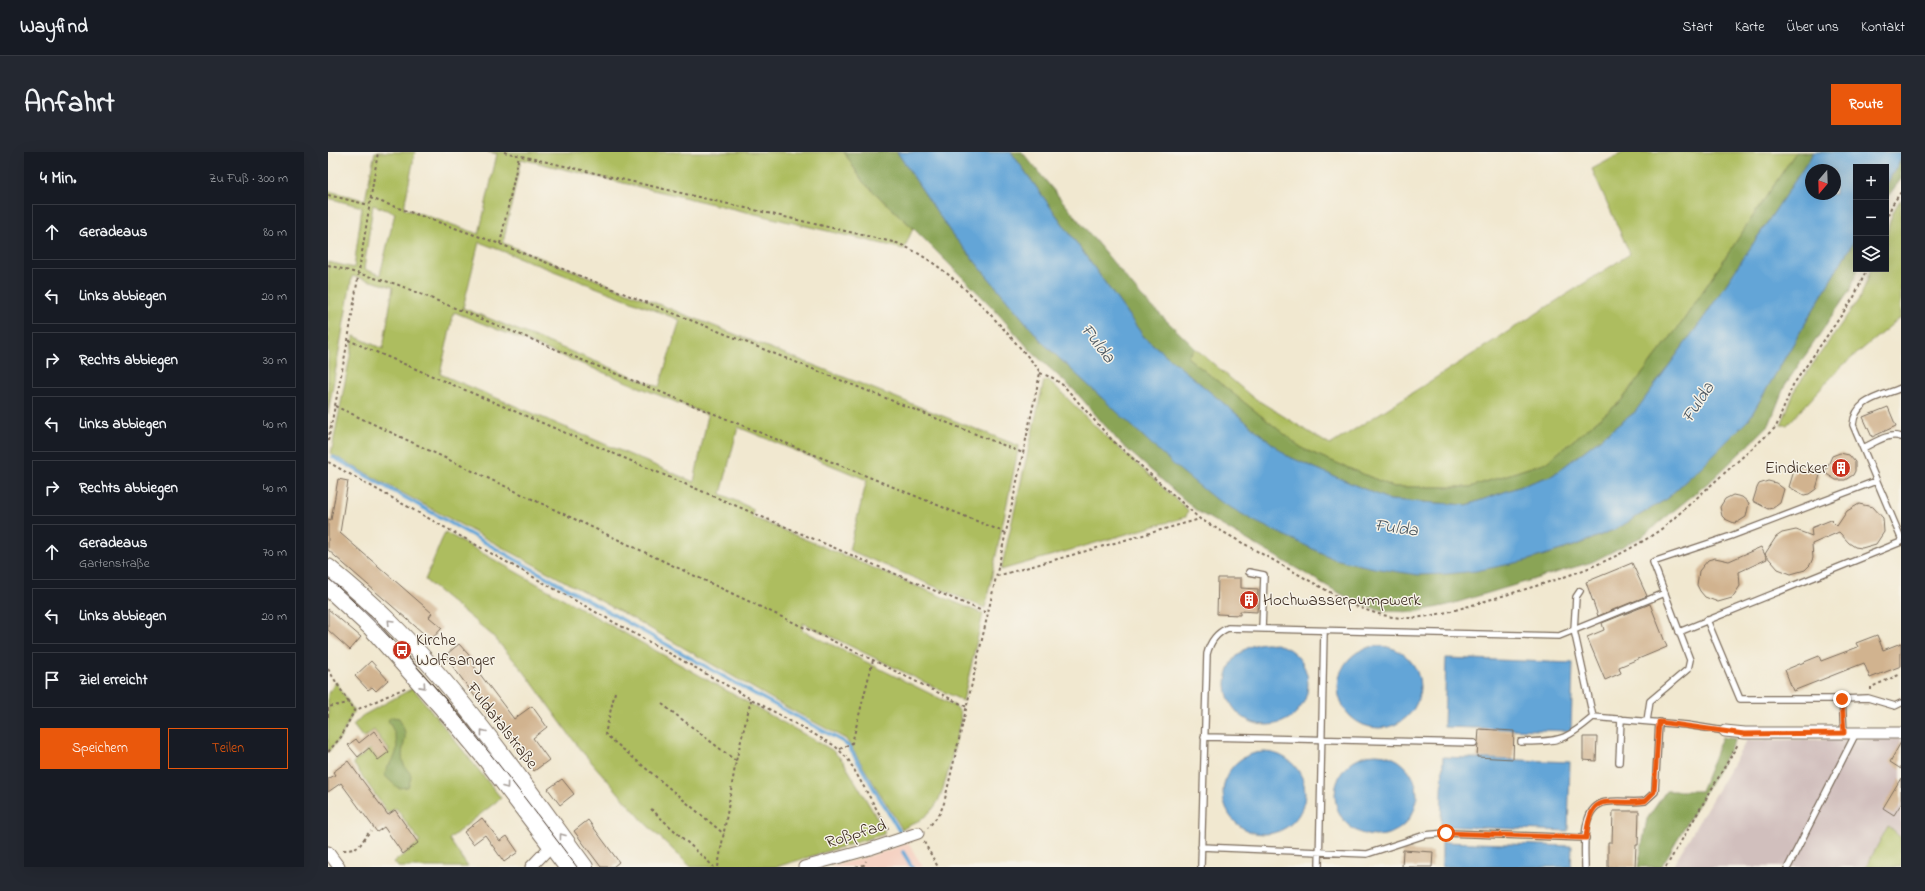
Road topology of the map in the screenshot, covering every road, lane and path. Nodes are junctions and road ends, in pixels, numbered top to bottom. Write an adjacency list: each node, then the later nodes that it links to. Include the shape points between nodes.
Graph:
1 (378, 152): 6 (path)
2 (504, 152): 3 (path)
3 (520, 156): 9 (path); 14 (path, via 897,243 923,255 942,269 988,312)
4 (1901, 192): 8 (path)
5 (328, 195): 7 (path)
6 (370, 198): 7 (path); 9 (path)
7 (369, 205): 12 (path)
8 (1889, 212)
9 (500, 244): 20 (path)
10 (328, 265): 12 (path)
11 (1866, 272): 23 (path, via 1854,297 1793,385 1776,427 1644,542 1608,561 1560,579 1469,606 1416,617 1403,618 1378,614 1351,604)
12 (358, 273): 13 (path); 24 (path, via 396,284)
13 (348, 340): 16 (path); 33 (path)
14 (1040, 373): 20 (path); 23 (path, via 1064,386 1111,439)
15 (1901, 388): 19 (lane, via 1861,404 1856,410 1853,425)
16 (335, 406): 18 (path); 39 (path)
17 (1901, 437): 19 (lane, via 1888,437)
18 (328, 441)
19 (1863, 448): 22 (lane)
20 (1023, 452): 24 (path)
21 (328, 462): 46 (path)
22 (1876, 480): 25 (lane); 32 (lane, via 1731,536 1653,562)
23 (1200, 519): 29 (path)
24 (1006, 533): 29 (path)
25 (1901, 538)
26 (1901, 542): 34 (lane)
27 (328, 567): 84 (main road, Fuldatalstraße, one-way to 27, via 500,752 431,666 389,620)
28 (1250, 572): 35 (lane, via 1264,575)
29 (997, 576): 33 (path)
30 (328, 588): 76 (main road, Fuldatalstraße, one-way to 76, via 371,628 458,726 487,760)
31 (1580, 591): 36 (lane, via 1576,597)
32 (1665, 593): 36 (lane); 38 (lane)
33 (987, 613): 50 (path)
34 (1707, 620): 38 (lane); 45 (lane, via 1740,699)
35 (1262, 629): 37 (lane); 62 (lane, via 1228,628 1219,632 1209,645)
36 (1574, 630): 37 (lane, via 1560,636); 53 (lane)
37 (1324, 631): 63 (lane)
38 (1679, 632): 55 (lane, via 1690,665 1650,701)
39 (873, 660): 50 (path); 66 (path, via 852,743)
40 (328, 669): 47 (path)
41 (1901, 674): 44 (path, via 1871,687)
42 (400, 690): 51 (path)
43 (615, 692): 73 (path, via 605,734)
44 (1868, 698): 45 (lane); 48 (lane, via 1894,706)
45 (1842, 699): 58 (lane)
46 (751, 700): 66 (path); 68 (path)
47 (349, 703): 51 (path); 52 (path, via 328,707)
48 (1901, 703)
49 (662, 704): 68 (path)
50 (967, 707): 72 (path, via 940,813 928,829)
51 (354, 711): 67 (path, via 341,737)
52 (328, 717)
53 (1593, 717): 54 (lane); 64 (lane, via 1575,733 1555,742)
54 (1620, 719): 55 (lane); 69 (lane)
55 (1647, 721): 56 (lane)
56 (1659, 722): 57 (lane); 74 (lane, via 1654,792 1645,801 1600,804 1590,812)
57 (1725, 731): 61 (street)
58 (1844, 733): 59 (street); 61 (street)
59 (1856, 733): 60 (street); 93 (lane)
60 (1901, 733)
61 (1744, 734): 92 (path)
62 (1204, 736): 63 (lane); 77 (lane)
63 (1322, 739): 65 (lane); 79 (lane)
64 (1521, 742)
65 (1474, 743)
66 (840, 749): 75 (path)
67 (328, 752)
68 (736, 761): 73 (path)
69 (1619, 762)
70 (651, 809): 85 (path)
71 (371, 831): 78 (path, via 365,836 362,846 355,850)
72 (918, 833): 75 (street, Roßpfad); 88 (path)
73 (724, 834): 86 (path)
74 (1586, 838): 79 (lane, via 1446,833 1425,835 1367,854); 91 (lane)
75 (894, 841): 87 (street, Roßpfad)
76 (551, 846): 82 (street); 83 (main road, Fuldatalstraße)
77 (1201, 847): 79 (lane); 89 (lane)
78 (343, 850)
79 (1319, 851): 90 (lane)
80 (328, 852): 81 (street)
81 (339, 867)
82 (531, 867)
83 (567, 867)
84 (585, 867)
85 (714, 867)
86 (718, 867)
87 (804, 867)
88 (938, 867)
89 (1201, 867)
90 (1319, 867)
91 (1585, 867)
92 (1666, 867)
93 (1788, 867)

